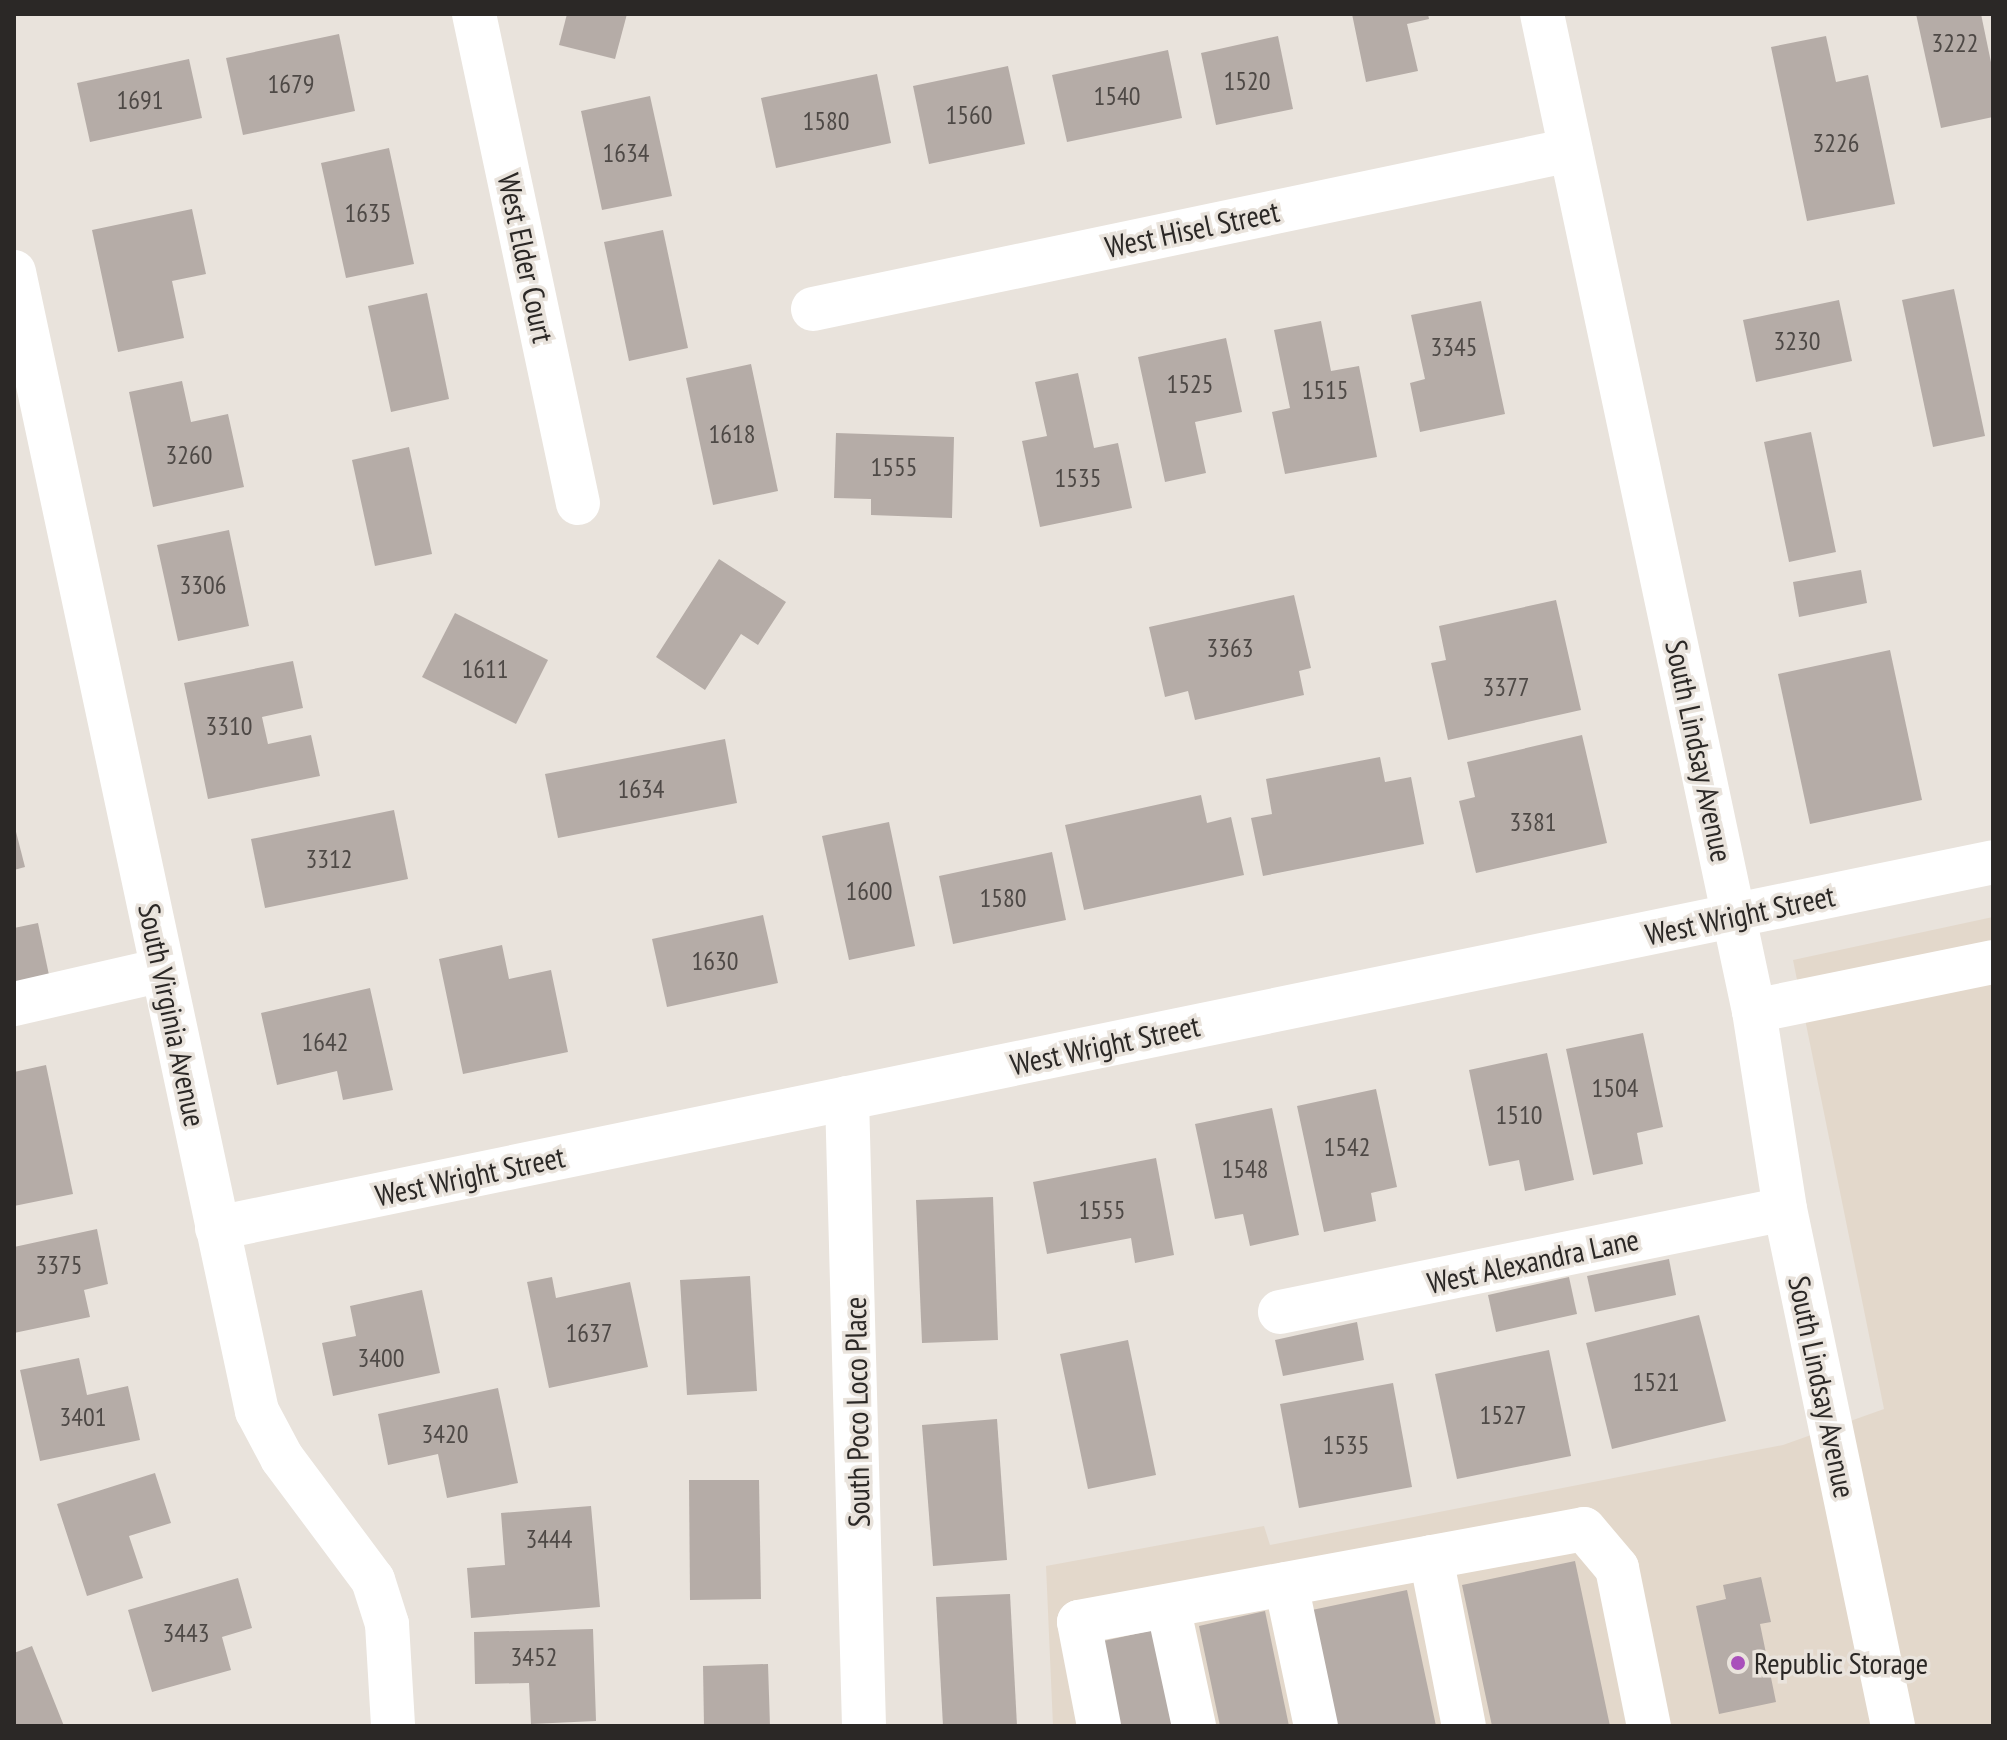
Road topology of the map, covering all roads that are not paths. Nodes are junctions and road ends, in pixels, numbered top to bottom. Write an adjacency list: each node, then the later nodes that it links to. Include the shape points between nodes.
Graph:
1 (474, 14): 6 (street, West Elder Court)
2 (1542, 14): 3 (street, South Lindsay Avenue)
3 (1571, 150): 5 (street, West Hisel Street); 8 (street, South Lindsay Avenue)
4 (14, 272): 10 (street, South Virginia Avenue)
5 (813, 309)
6 (578, 503)
7 (1993, 862): 8 (street, West Wright Street)
8 (1734, 916): 12 (street, South Lindsay Avenue); 13 (street, West Wright Street)
9 (1993, 962): 12 (street)
10 (162, 970): 11 (street); 15 (street, South Virginia Avenue)
11 (14, 1004)
12 (1754, 1011): 14 (street, South Lindsay Avenue)
13 (847, 1098): 15 (street, West Wright Street); 21 (street, South Poco Loco Place)
14 (1785, 1209): 16 (street, West Alexandra Lane); 27 (street, South Lindsay Avenue)
15 (217, 1228): 20 (street, South Virginia Avenue, via 257,1411 282,1458 373,1580 387,1624)
16 (1280, 1312)
17 (1431, 1557): 18 (street); 25 (street); 26 (street, via 1584,1529 1617,1568)
18 (1286, 1584): 19 (street); 24 (street)
19 (1168, 1606): 22 (street, via 1079,1622); 23 (street)
20 (393, 1726)
21 (864, 1726)
22 (1099, 1726)
23 (1194, 1726)
24 (1316, 1726)
25 (1464, 1726)
26 (1649, 1726)
27 (1893, 1726)

